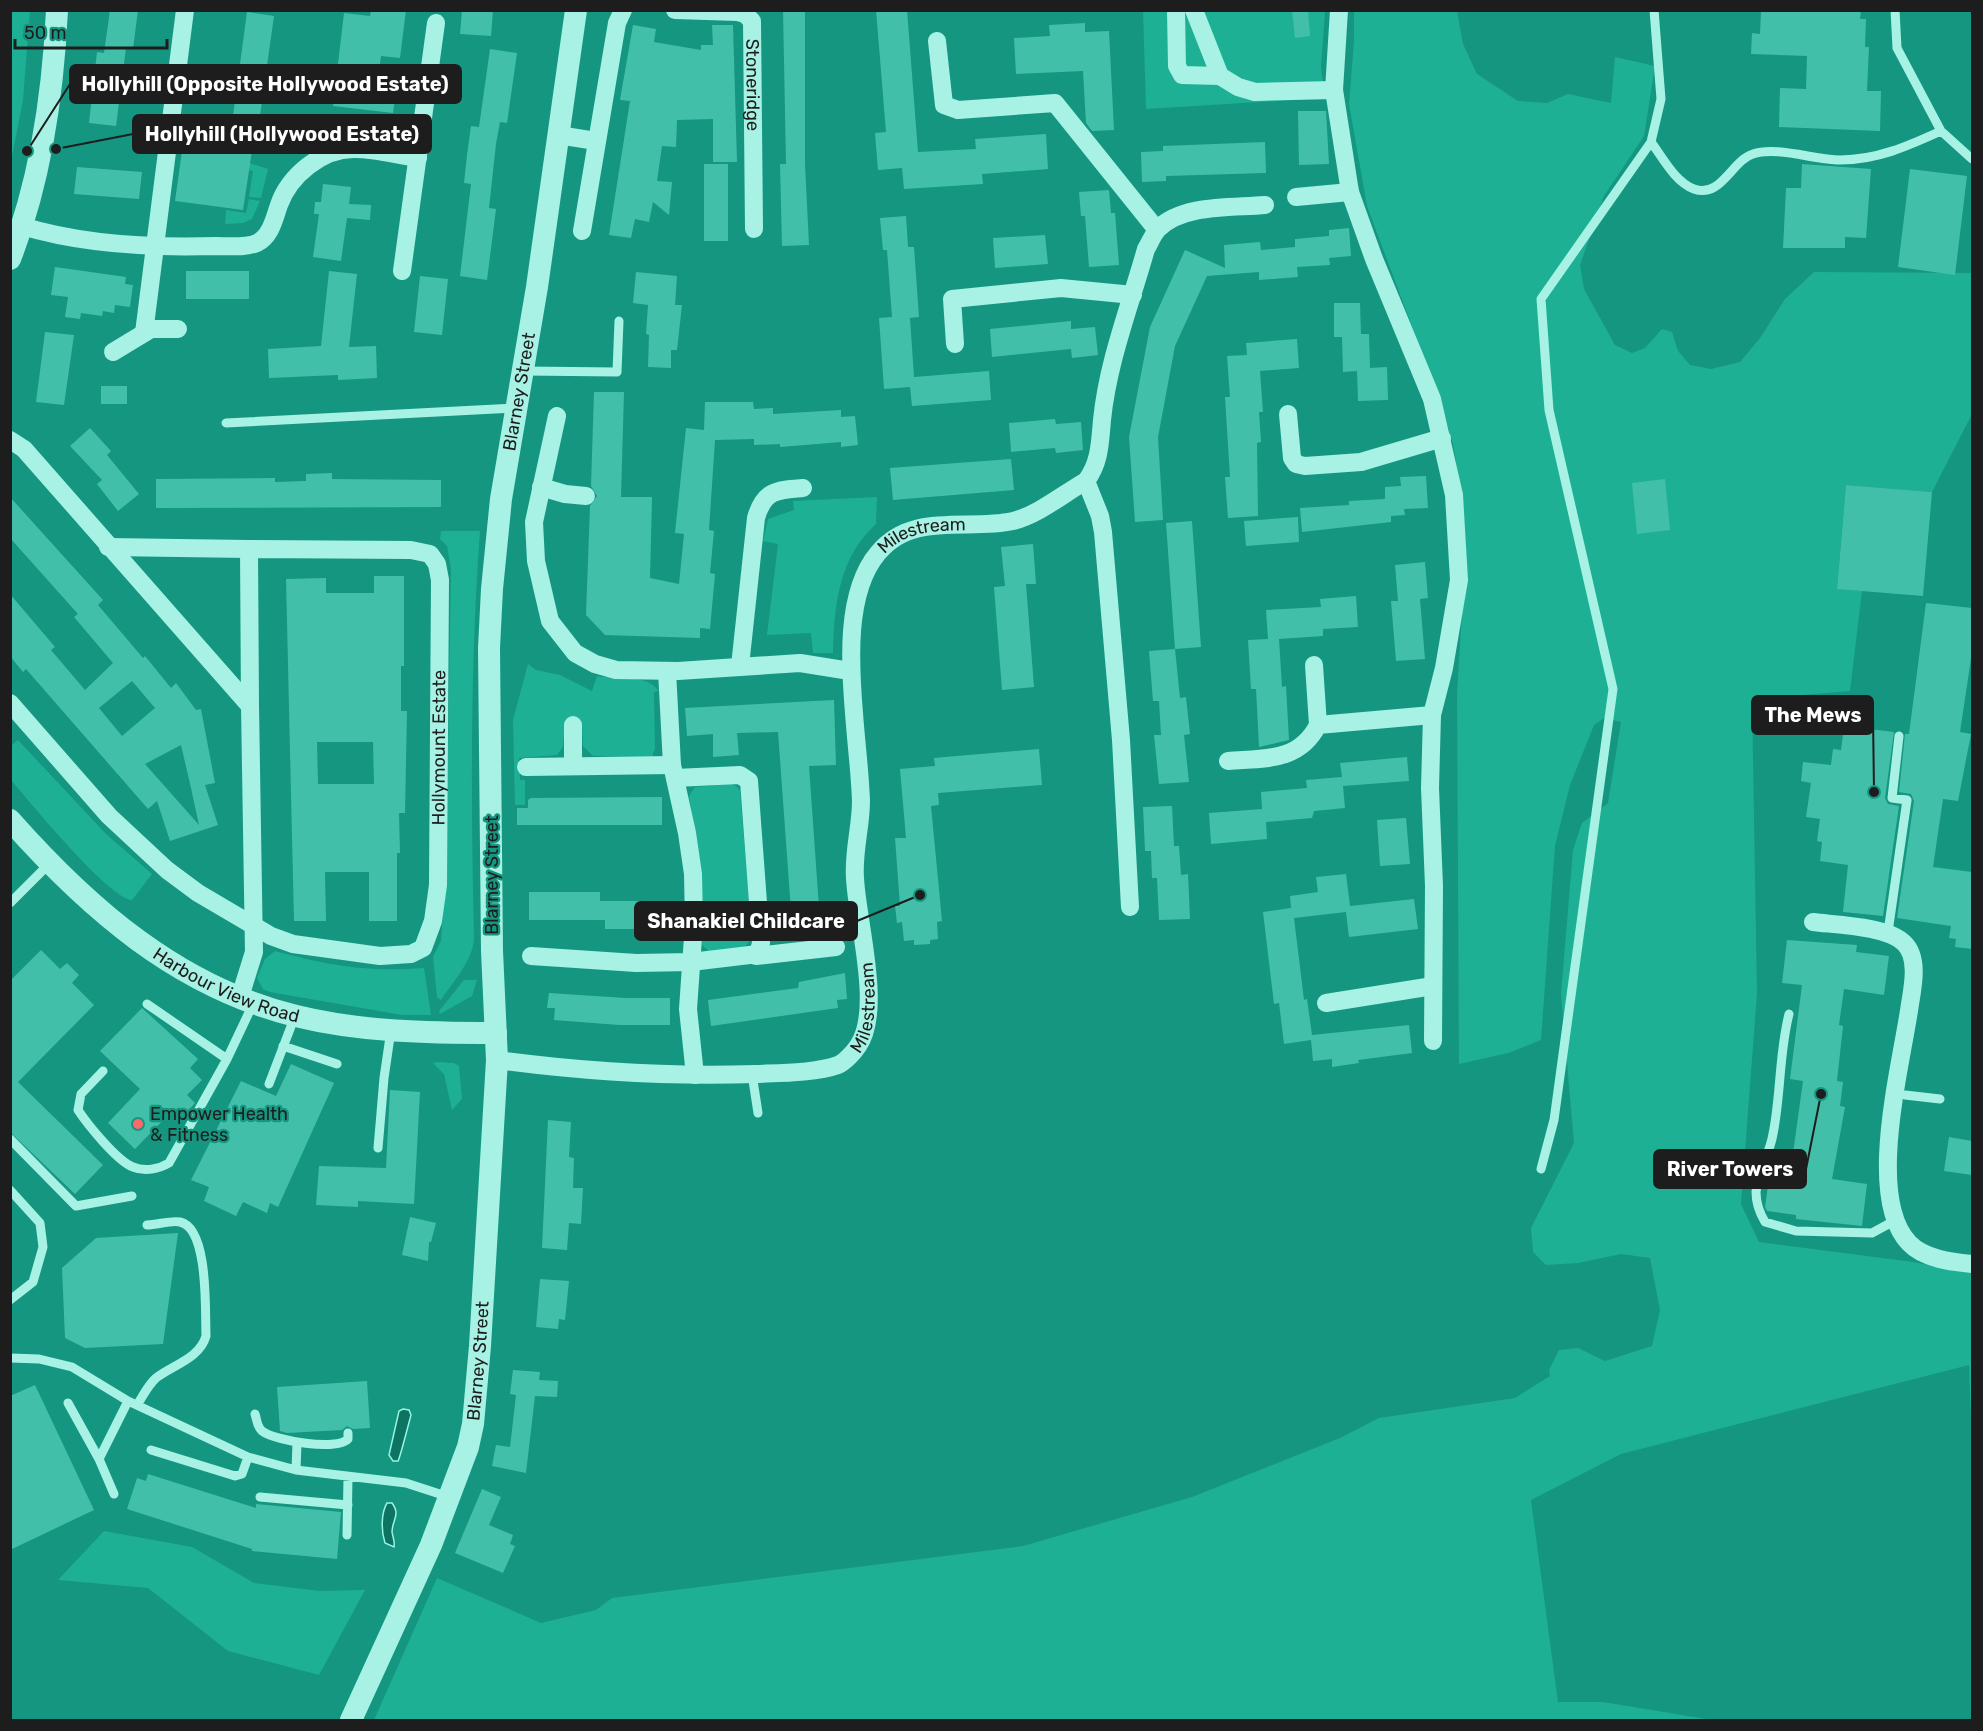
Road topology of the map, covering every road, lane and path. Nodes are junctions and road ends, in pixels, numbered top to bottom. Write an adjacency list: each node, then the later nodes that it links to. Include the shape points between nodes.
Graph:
1 (57, 10): 24 (street, via 47,118)
2 (185, 10): 28 (street)
3 (576, 10): 16 (street, Blarney Street)
4 (623, 10): 17 (street, via 617,23)
5 (675, 10): 25 (street, Stoneridge, via 738,12 752,21)
6 (1176, 10): 13 (street, via 1178,72)
7 (1194, 10): 13 (street)
8 (1339, 10): 14 (street)
9 (1654, 10): 18 (lane, via 1661,99)
10 (1895, 10): 15 (lane, via 1897,48)
11 (436, 23): 19 (street)
12 (937, 41): 26 (street, via 944,105 958,110 1055,103)
13 (1220, 76): 14 (street, via 1255,92)
14 (1334, 90): 21 (street)
15 (1941, 131): 18 (lane, via 1875,157 1840,160 1754,153 1738,162 1727,178 1710,190 1695,190 1677,177); 20 (lane)
16 (558, 135): 17 (street); 37 (street, Blarney Street)
17 (596, 141): 27 (street)
18 (1651, 142): 98 (lane, via 1541,299 1549,410 1613,689 1554,1120)
19 (418, 158): 28 (street, via 340,150 313,163 288,185 270,230 256,243); 30 (street)
20 (1972, 159)
21 (1350, 192): 22 (street); 42 (street, via 1432,399)
22 (1296, 197)
23 (1265, 205): 26 (street, via 1191,212 1171,219)
24 (22, 226): 28 (street); 29 (street)
25 (754, 229)
26 (1157, 230): 31 (street, via 1146,249)
27 (582, 231)
28 (154, 248): 34 (street)
29 (10, 259)
30 (402, 271)
31 (1133, 295): 35 (street, via 1061,288 952,299); 44 (street, via 1107,381 1098,459)
32 (619, 321): 37 (lane, via 617,372)
33 (178, 329): 34 (street, via 151,329)
34 (144, 333): 36 (street)
35 (954, 344)
36 (113, 352)
37 (522, 371): 38 (street, Blarney Street)
38 (515, 408): 41 (lane); 83 (street, Blarney Street, via 496,544 489,648)
39 (1288, 414): 42 (street, via 1292,458 1296,464 1305,466 1360,462)
40 (557, 416): 45 (street)
41 (226, 423)
42 (1442, 438): 56 (street, via 1454,495 1459,580)
43 (10, 440): 48 (street, via 24,449)
44 (1086, 481): 53 (street, Milestream, via 1013,521 915,528 894,538 879,551 861,586); 68 (street, via 1103,532 1121,740)
45 (541, 487): 47 (street); 52 (street, via 534,522 537,576 550,621 561,638 585,659 605,668)
46 (803, 488): 51 (street, via 777,490 759,506)
47 (586, 496)
48 (108, 547): 49 (street, Hollymount Estate); 55 (street)
49 (249, 549): 55 (street); 70 (street, Hollymount Estate, via 419,550 430,554 440,580 438,885 423,948 404,955 380,956 293,944)
50 (1314, 665): 59 (street)
51 (740, 666): 52 (street); 53 (street, via 800,663)
52 (667, 671): 64 (street)
53 (850, 671): 90 (street, Milestream, via 861,804 855,878 869,1000 867,1029 840,1065)
54 (10, 703): 57 (street, Hollymount Estate)
55 (250, 706): 70 (street)
56 (1432, 715): 59 (street); 76 (street)
57 (17, 724): 70 (street, Hollymount Estate, via 167,870 198,893)
58 (573, 724): 62 (street)
59 (1318, 724): 61 (street, via 1308,741 1295,752)
60 (1899, 736): 71 (lane, via 1892,798 1907,800)
61 (1228, 761)
62 (573, 766): 63 (street); 64 (street)
63 (526, 767)
64 (673, 772): 74 (street, via 740,776 749,782 761,943); 75 (street, via 693,874)
65 (10, 820): 66 (street, Harbour View Road)
66 (50, 864): 67 (lane); 77 (street, Harbour View Road, via 111,921 163,960)
67 (10, 903)
68 (1130, 907)
69 (1813, 922): 71 (street)
70 (254, 924): 77 (street)
71 (1888, 932): 101 (street, via 1907,945 1914,981 1890,1132 1887,1180)
72 (837, 946): 74 (street)
73 (531, 956): 75 (street, via 621,963)
74 (756, 956): 75 (street)
75 (692, 962): 91 (street, via 688,1009)
76 (1433, 986): 78 (street); 84 (street)
77 (247, 999): 81 (street, Harbour View Road); 86 (lane)
78 (1326, 1003)
79 (147, 1004): 86 (lane)
80 (1789, 1014): 101 (lane, via 1782,1038 1773,1135 1756,1191 1758,1210 1766,1222 1796,1231 1872,1233)
81 (295, 1016): 82 (street, Harbour View Road); 85 (lane)
82 (391, 1030): 83 (street, Harbour View Road); 97 (lane)
83 (496, 1033): 87 (street, Blarney Street)
84 (1433, 1041)
85 (284, 1046): 88 (lane); 92 (lane)
86 (227, 1059): 89 (lane, via 169,1163 153,1169 132,1167 78,1110 81,1094)
87 (497, 1060): 91 (street, Milestream, via 588,1072); 119 (street, Blarney Street, via 477,1389 468,1447)
88 (337, 1064)
89 (103, 1071)
90 (752, 1074): 91 (street, Milestream); 95 (lane)
91 (695, 1075)
92 (269, 1084)
93 (1905, 1095): 94 (lane)
94 (1940, 1099)
95 (758, 1113)
96 (10, 1139): 100 (lane, via 76,1206)
97 (378, 1148)
98 (1541, 1169)
99 (10, 1190): 104 (lane, via 40,1223 43,1247 33,1282)
100 (132, 1196)
101 (1894, 1221): 103 (street, via 1910,1244 1923,1252)
102 (147, 1225): 108 (lane, via 180,1222 197,1239 202,1260 206,1336 189,1358 154,1380)
103 (1972, 1264)
104 (10, 1300)
105 (10, 1358): 106 (lane, via 39,1359 72,1367)
106 (128, 1401): 108 (lane); 114 (lane)
107 (68, 1403): 114 (lane)
108 (137, 1405): 113 (lane)
109 (255, 1414): 111 (lane, via 263,1432)
110 (348, 1432): 111 (lane, via 348,1439 342,1444)
111 (297, 1443): 115 (lane)
112 (151, 1450): 113 (lane, via 235,1476 242,1474)
113 (248, 1457): 115 (lane)
114 (99, 1459): 117 (lane)
115 (296, 1470): 116 (lane)
116 (348, 1477): 119 (lane, via 406,1483); 120 (lane)
117 (114, 1494)
118 (260, 1497): 120 (lane)
119 (449, 1497): 122 (street, Blarney Street, via 432,1545)
120 (348, 1505): 121 (lane)
121 (347, 1535)
122 (351, 1720)

